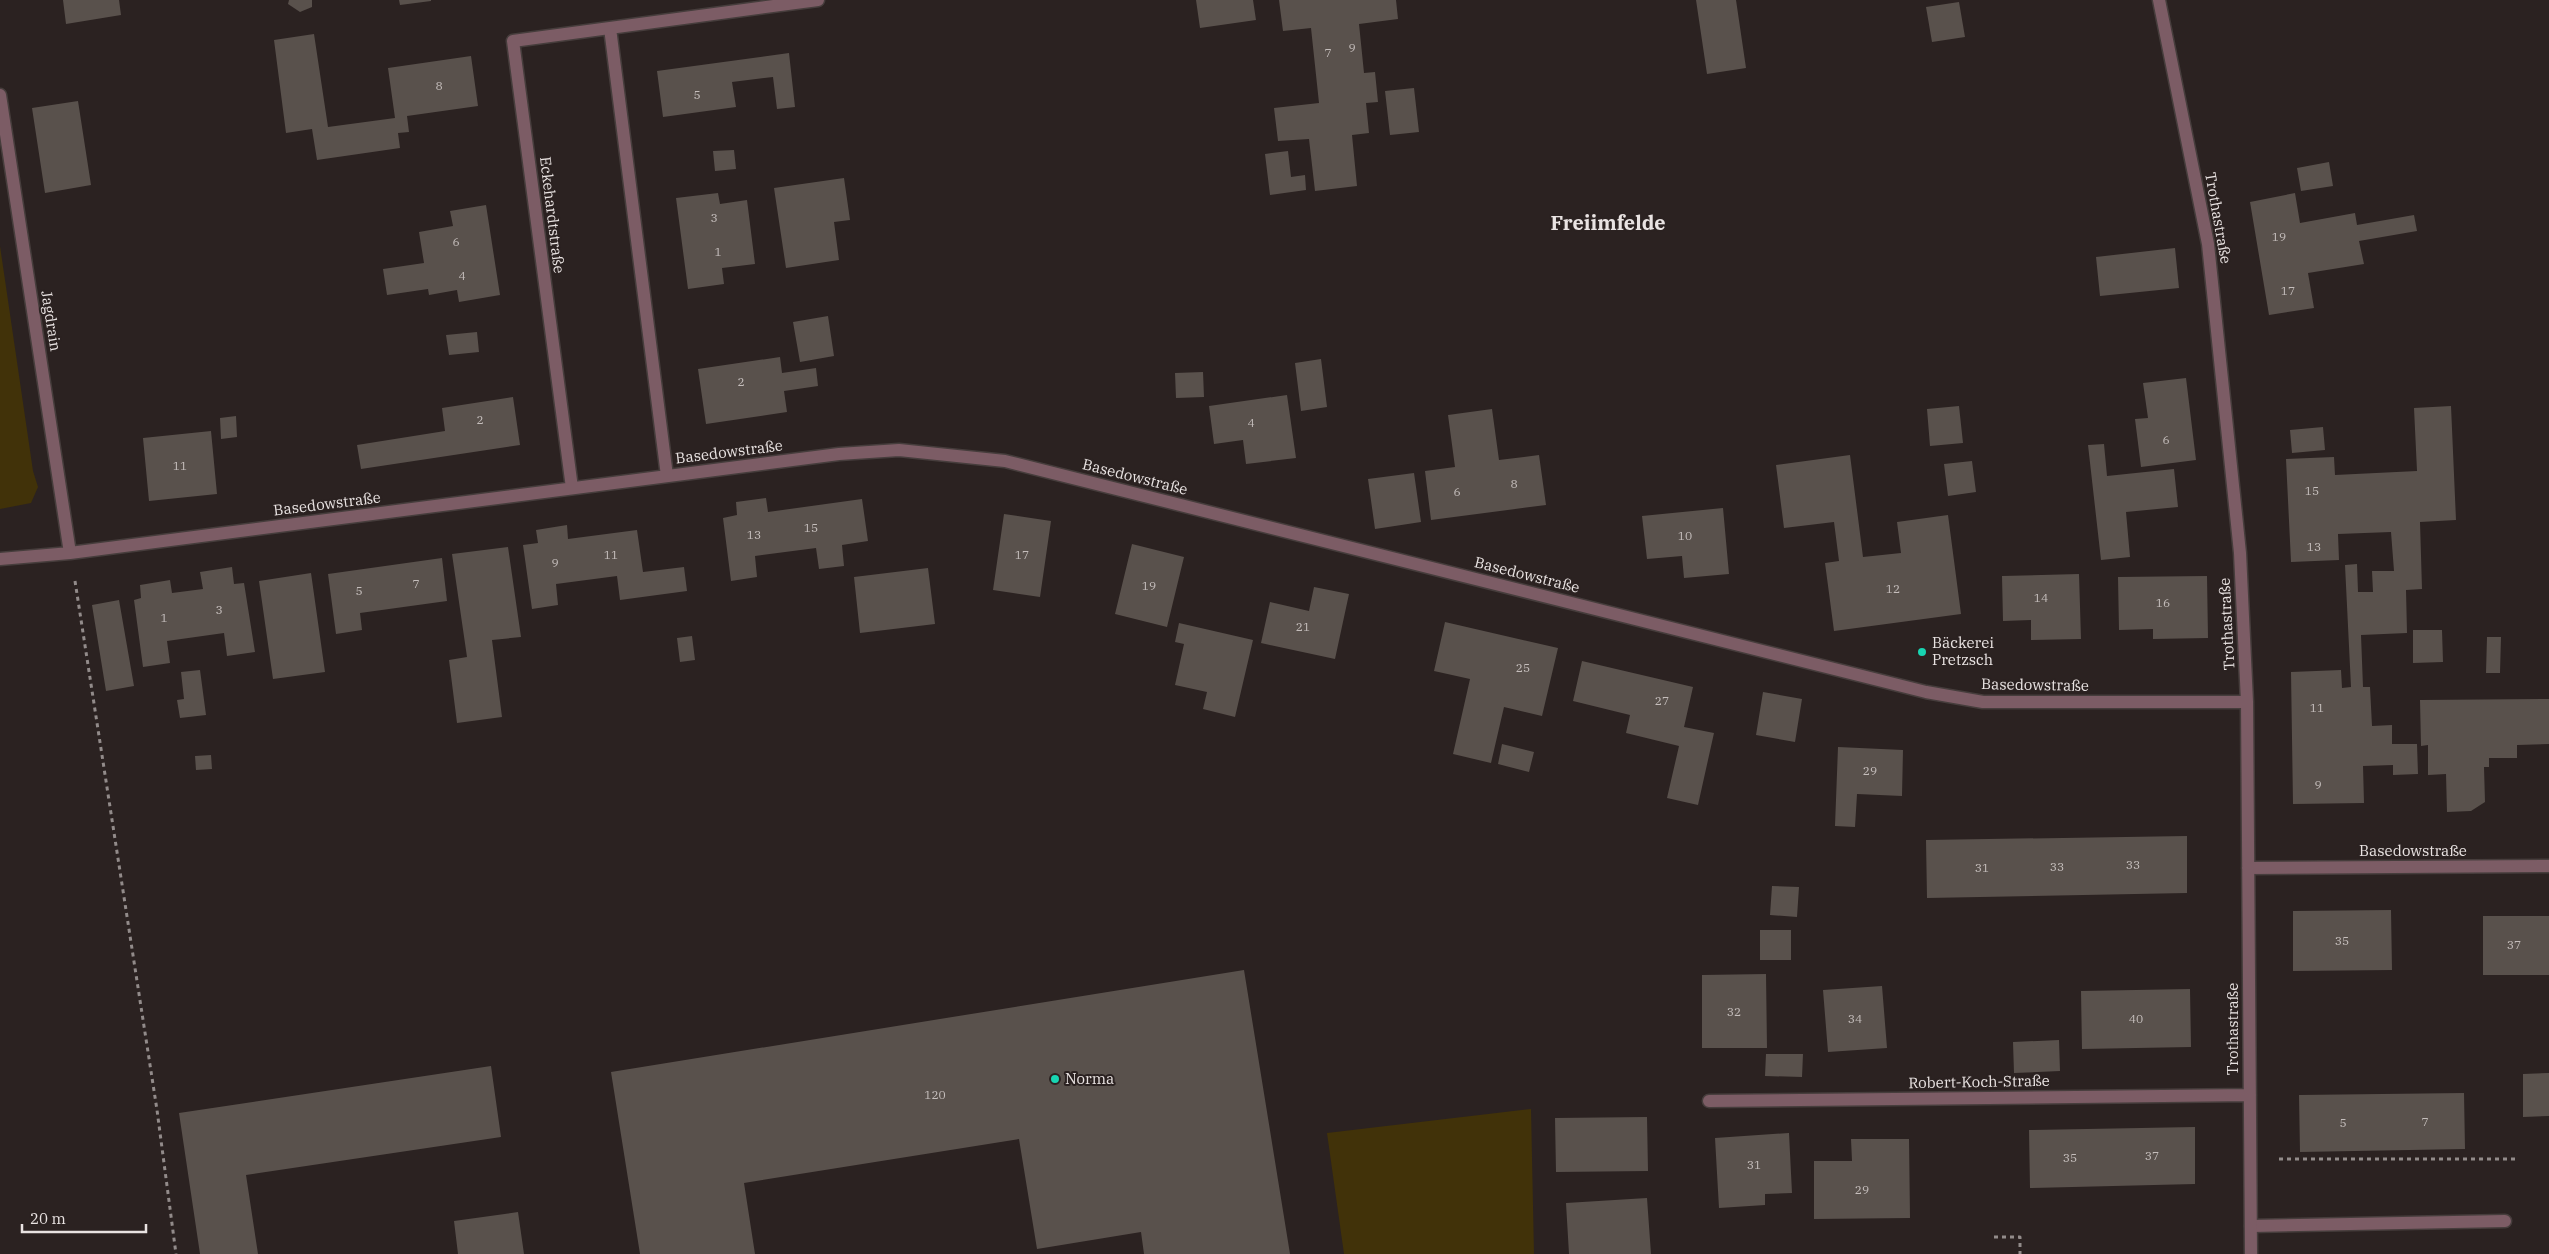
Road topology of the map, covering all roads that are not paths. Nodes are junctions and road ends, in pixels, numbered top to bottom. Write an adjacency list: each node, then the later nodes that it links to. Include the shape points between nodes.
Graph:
1 (818, 0): 3 (street, Eckehardtstraße)
2 (2159, 0): 9 (street, Trothastraße, via 2208,244 2240,553)
3 (610, 28): 5 (street); 6 (street, Eckehardtstraße, via 513,41)
4 (0, 95): 7 (street, Jagdrain)
5 (667, 476): 6 (street, Basedowstraße); 9 (street, Basedowstraße, via 839,454 899,450 1005,461 1926,692 1983,702)
6 (572, 488): 7 (street, Basedowstraße)
7 (70, 553): 8 (street, Basedowstraße)
8 (0, 559)
9 (2247, 702): 11 (street, Trothastraße)
10 (2549, 866): 11 (street, Basedowstraße)
11 (2248, 868): 12 (street, Trothastraße)
12 (2250, 1095): 13 (street, Robert-Koch-Straße); 15 (street, Trothastraße)
13 (1709, 1102)
14 (2505, 1221): 15 (street)
15 (2251, 1226): 16 (street, Trothastraße)
16 (2251, 1254)

